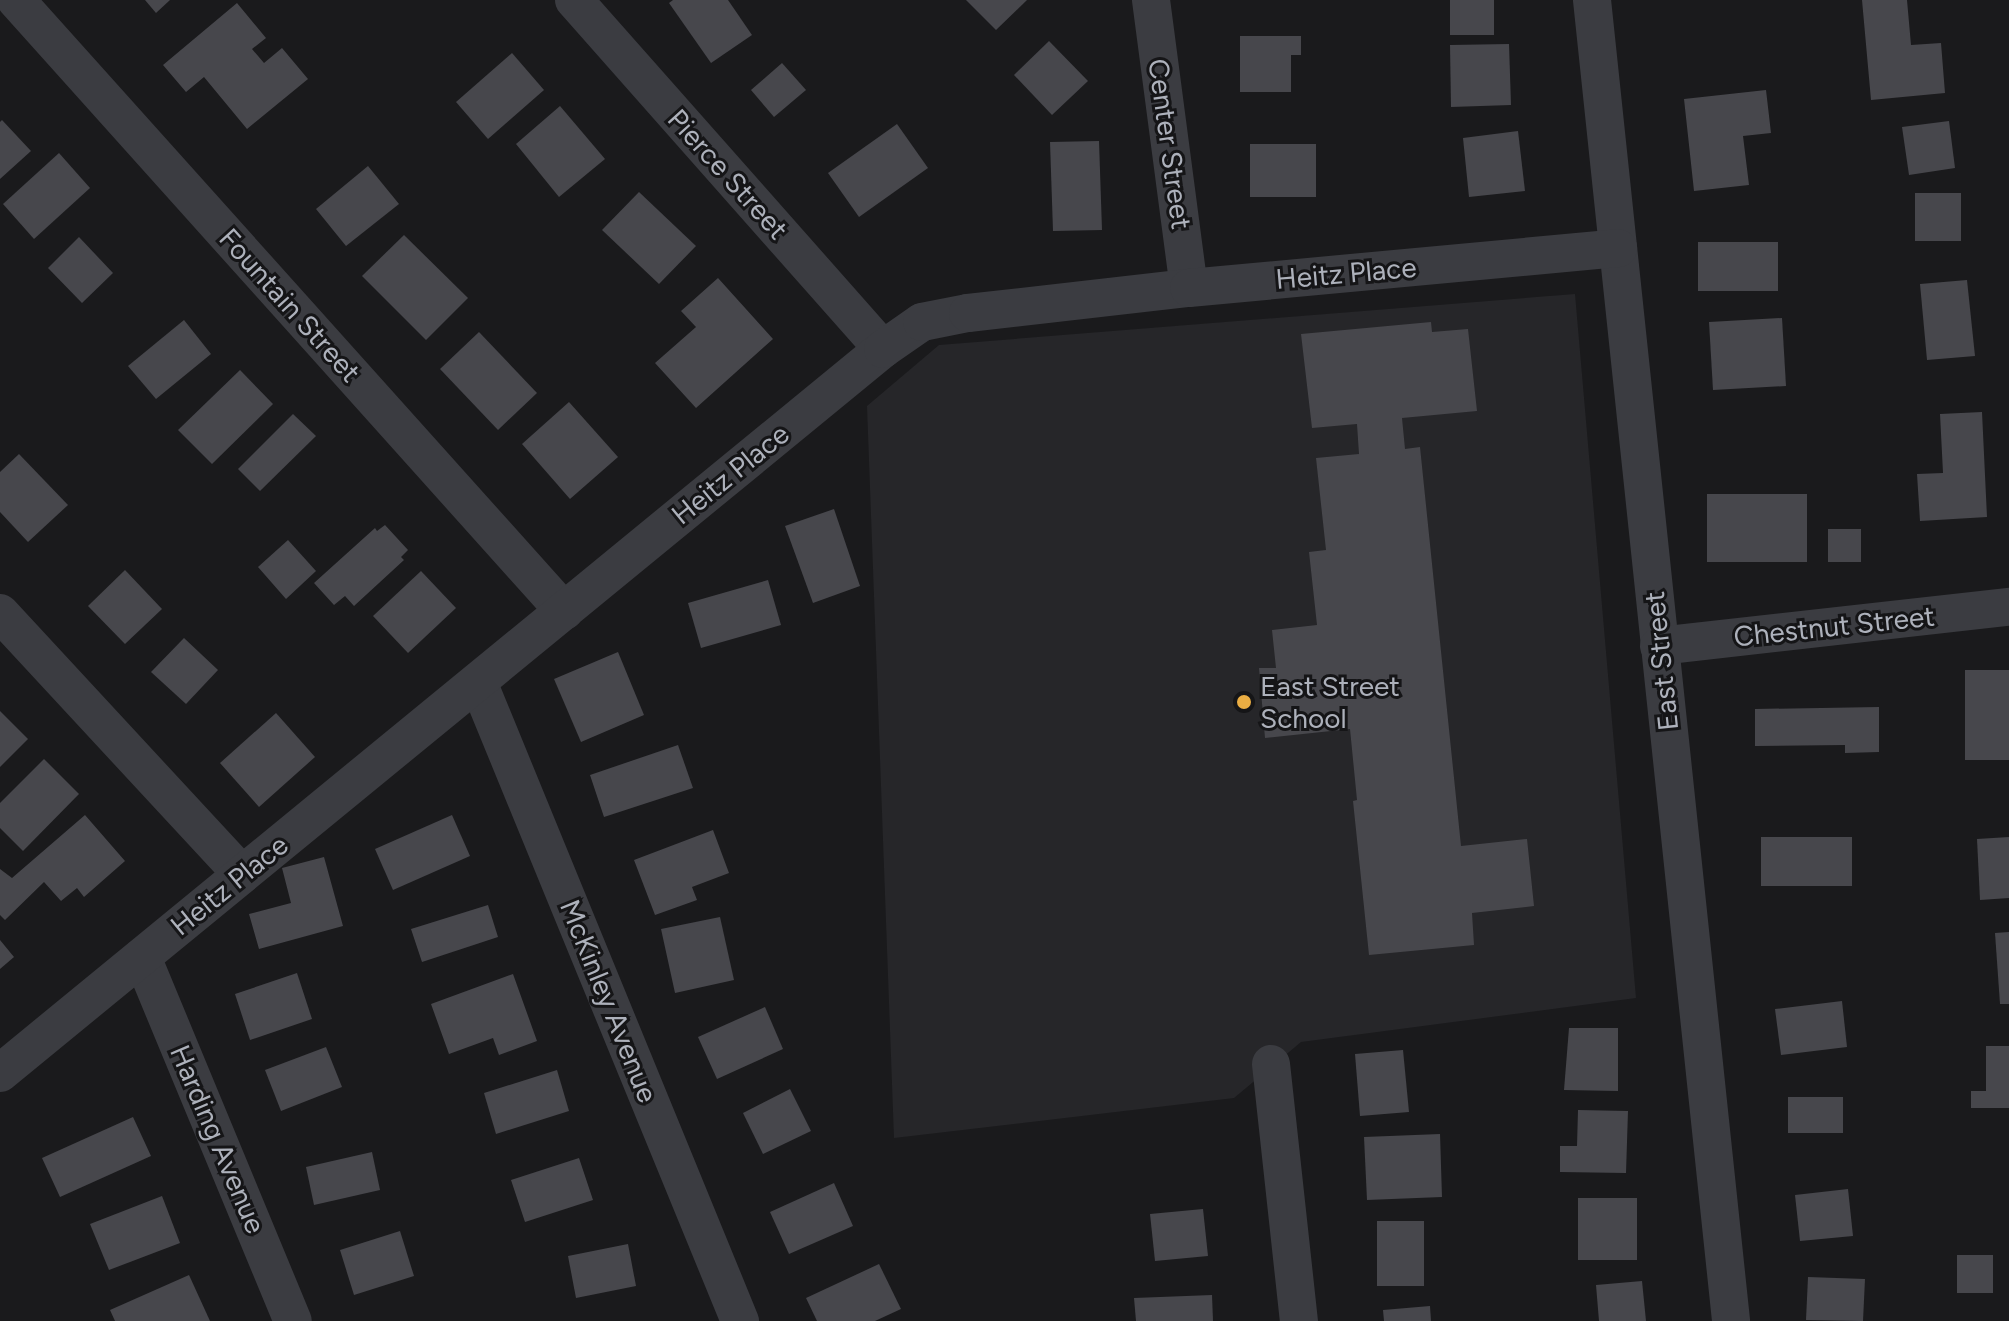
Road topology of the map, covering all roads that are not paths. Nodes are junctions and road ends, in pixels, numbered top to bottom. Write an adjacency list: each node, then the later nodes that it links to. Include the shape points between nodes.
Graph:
1 (16, 0): 9 (street, Fountain Street)
2 (574, 0): 7 (street, Pierce Street)
3 (1151, 0): 6 (street, Center Street)
4 (1592, 0): 5 (street, East Street)
5 (1618, 248): 6 (street, Heitz Place); 11 (street, East Street)
6 (1189, 288): 7 (street, Heitz Place, via 922,322)
7 (883, 349): 9 (street, Heitz Place)
8 (2009, 607): 11 (street, Chestnut Street)
9 (564, 611): 12 (street, Heitz Place)
10 (0, 613): 13 (street)
11 (1659, 646): 20 (street, East Street)
12 (478, 682): 13 (street, Heitz Place); 18 (street, McKinley Avenue)
13 (242, 874): 14 (street, Heitz Place)
14 (142, 957): 16 (street, Heitz Place); 17 (street, Harding Avenue)
15 (1271, 1064): 19 (street)
16 (0, 1073)
17 (293, 1321)
18 (740, 1321)
19 (1299, 1321)
20 (1731, 1321)

